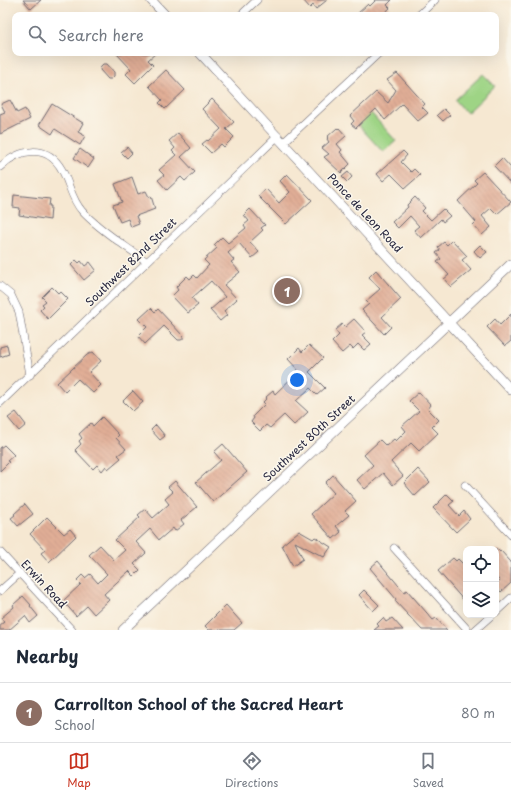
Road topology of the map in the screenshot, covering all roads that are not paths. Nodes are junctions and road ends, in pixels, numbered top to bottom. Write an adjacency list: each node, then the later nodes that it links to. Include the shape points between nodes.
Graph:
1 (151, 0): 4 (street)
2 (257, 0): 5 (street)
3 (435, 0): 6 (street)
4 (162, 12)
5 (244, 12)
6 (422, 12)
7 (204, 56): 9 (street, Ponce de Leon Road)
8 (375, 56): 9 (street, Southwest 82nd Street)
9 (280, 139): 11 (street, Southwest 82nd Street); 14 (street, Ponce de Leon Road)
10 (0, 167): 11 (street, via 22,153 36,152 49,157 61,169 70,192 83,212)
11 (147, 262): 15 (street, Southwest 82nd Street)
12 (511, 264): 14 (street, Southwest 80th Street)
13 (0, 286): 15 (street, via 13,298 19,312)
14 (449, 322): 16 (street, Ponce de Leon Road); 28 (street, Southwest 80th Street)
15 (30, 375): 17 (street, Southwest 82nd Street)
16 (511, 390)
17 (0, 403)
18 (465, 485): 19 (street)
19 (511, 536)
20 (394, 548): 29 (street)
21 (0, 552): 22 (street, Erwin Road)
22 (20, 574): 23 (street); 27 (street, Erwin Road)
23 (0, 591)
24 (511, 598): 25 (street)
25 (499, 609)
26 (489, 618): 30 (street)
27 (72, 630)
28 (123, 630)
29 (468, 630)
30 (475, 630)

